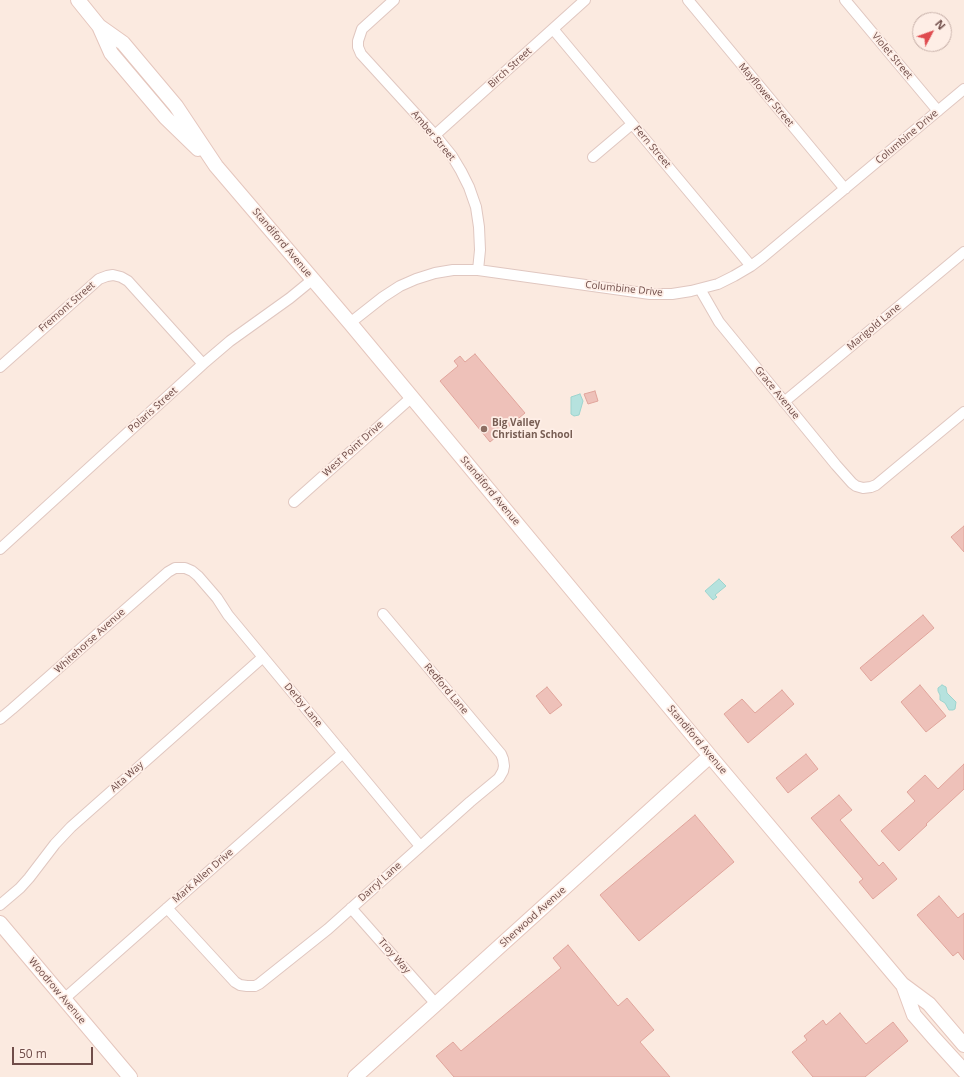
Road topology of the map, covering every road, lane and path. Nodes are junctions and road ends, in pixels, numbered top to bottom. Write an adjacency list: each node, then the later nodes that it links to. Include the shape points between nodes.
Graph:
1 (78, 0): 16 (main road, Standiford Avenue, via 99,26 124,43 176,106 216,166)
2 (394, 0): 10 (street, Amber Street, via 362,29 358,47 361,54)
3 (586, 0): 6 (street, Birch Street)
4 (688, 0): 12 (street, Mayflower Street)
5 (846, 0): 8 (street, Violet Street)
6 (553, 29): 9 (street, Fern Street); 10 (street, Birch Street)
7 (964, 89): 8 (street, Columbine Drive)
8 (938, 111): 12 (street, Columbine Drive)
9 (632, 124): 11 (street); 14 (street, Fern Street)
10 (435, 135): 15 (street, Amber Street, via 461,171 476,207 480,250)
11 (592, 158)
12 (845, 189): 14 (street, Columbine Drive)
13 (964, 252): 22 (street, Marigold Lane)
14 (751, 266): 17 (street, Columbine Drive, via 718,284)
15 (478, 270): 17 (street, Columbine Drive, via 650,294 672,294); 18 (street, Columbine Drive, via 453,270 416,279 383,297)
16 (312, 280): 18 (main road, Standiford Avenue); 19 (street, Polaris Street)
17 (700, 289): 22 (street, Grace Avenue, via 719,322)
18 (350, 324): 21 (main road, Standiford Avenue)
19 (203, 364): 20 (street, Fremont Street, via 128,281 113,275 100,279); 25 (street, Polaris Street)
20 (0, 367)
21 (412, 397): 24 (street, West Point Drive); 31 (main road, Standiford Avenue)
22 (784, 402): 23 (street, Grace Avenue, via 852,483 863,488 876,485)
23 (964, 412)
24 (294, 502)
25 (0, 549)
26 (183, 568): 28 (street, Derby Lane, via 198,576); 29 (street, Whitehorse Avenue, via 175,568 168,572)
27 (383, 614): 32 (street, Redford Lane, via 501,754)
28 (263, 657): 30 (street, Derby Lane); 34 (street, Alta Way, via 71,827 20,888)
29 (0, 719)
30 (343, 753): 33 (street, Derby Lane); 35 (street, Mark Allen Drive)
31 (710, 756): 38 (main road, Standiford Avenue); 40 (main road, Sherwood Avenue)
32 (504, 766): 33 (street, Darryl Lane, via 499,778)
33 (420, 846): 36 (street, Darryl Lane)
34 (0, 905)
35 (168, 908): 36 (street, Darryl Lane, via 235,982 247,986 259,984); 39 (street, Mark Allen Drive)
36 (351, 908): 40 (street, Troy Way)
37 (0, 923): 39 (main road, Woodrow Avenue)
38 (902, 984): 41 (main road, Standiford Avenue, via 929,1004); 42 (main road, Standiford Avenue, via 914,1015)
39 (64, 999): 43 (main road, Woodrow Avenue)
40 (436, 1004): 44 (main road, Sherwood Avenue)
41 (964, 1045)
42 (964, 1071)
43 (130, 1077)
44 (355, 1077)

